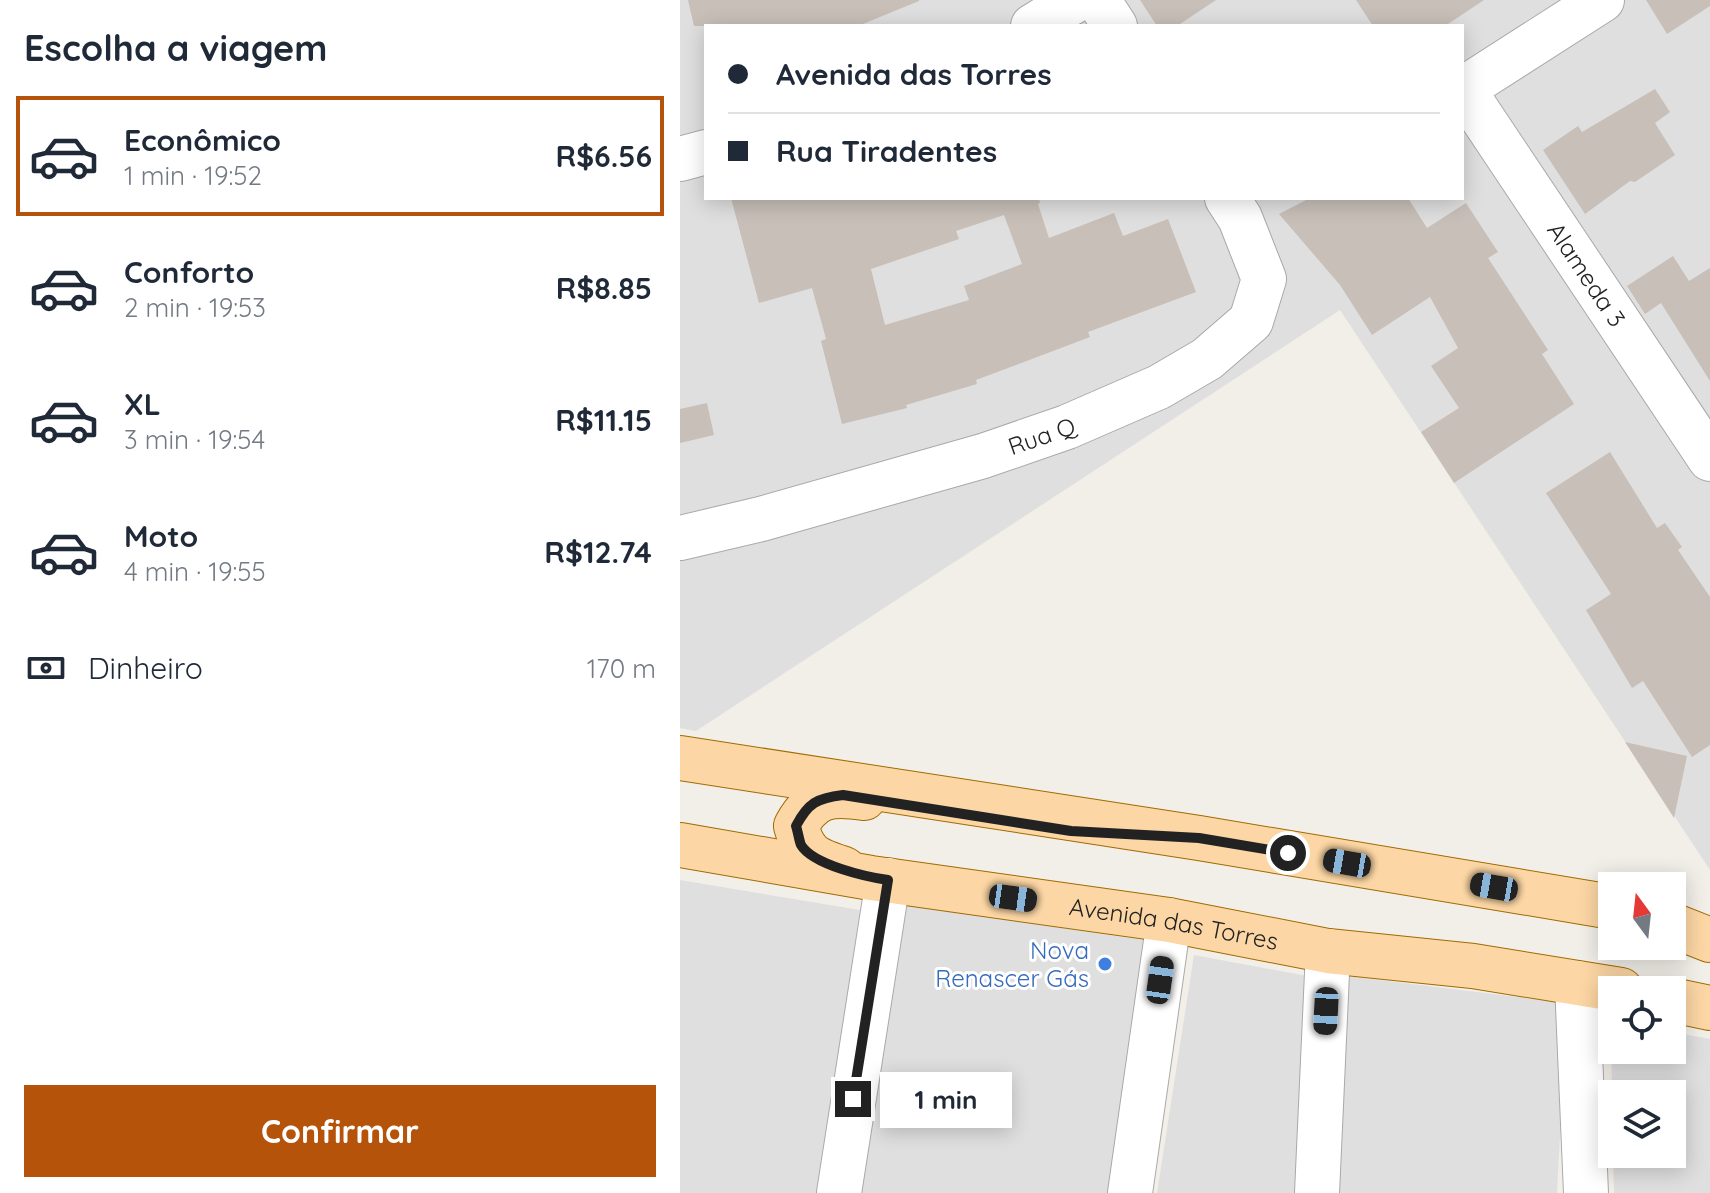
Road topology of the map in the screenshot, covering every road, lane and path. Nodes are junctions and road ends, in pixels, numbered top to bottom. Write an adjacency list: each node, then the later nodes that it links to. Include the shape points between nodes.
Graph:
1 (1076, 0): 4 (street)
2 (1098, 0): 5 (street)
3 (1602, 0): 6 (street)
4 (1036, 24)
5 (1114, 24)
6 (1464, 88)
7 (1464, 90): 11 (street, Alameda 3)
8 (704, 153): 9 (street)
9 (680, 159)
10 (1228, 200): 12 (street, Rua Q, via 1264,279 1251,321 1207,359 1080,422 983,456)
11 (1705, 439)
12 (680, 538)
13 (680, 758): 14 (main road)
14 (1199, 838): 16 (main road, via 1071,831 843,795 824,797 805,809 796,826 802,846 818,860); 17 (main road)
15 (680, 845): 16 (main road, Avenida das Torres)
16 (880, 879): 19 (main road, Avenida das Torres); 30 (street)
17 (1598, 905)
18 (1686, 918): 20 (main road)
19 (1169, 920): 23 (main road, Avenida das Torres); 31 (street)
20 (1710, 922)
21 (1686, 931): 22 (main road)
22 (1710, 940)
23 (1328, 951): 24 (main road, Avenida das Torres); 32 (street)
24 (1577, 983): 25 (main road, Avenida das Torres); 33 (street)
25 (1598, 986)
26 (1686, 999): 27 (main road)
27 (1710, 1000)
28 (1686, 1002): 29 (main road)
29 (1710, 1008)
30 (839, 1193)
31 (1130, 1193)
32 (1317, 1193)
33 (1586, 1193)

